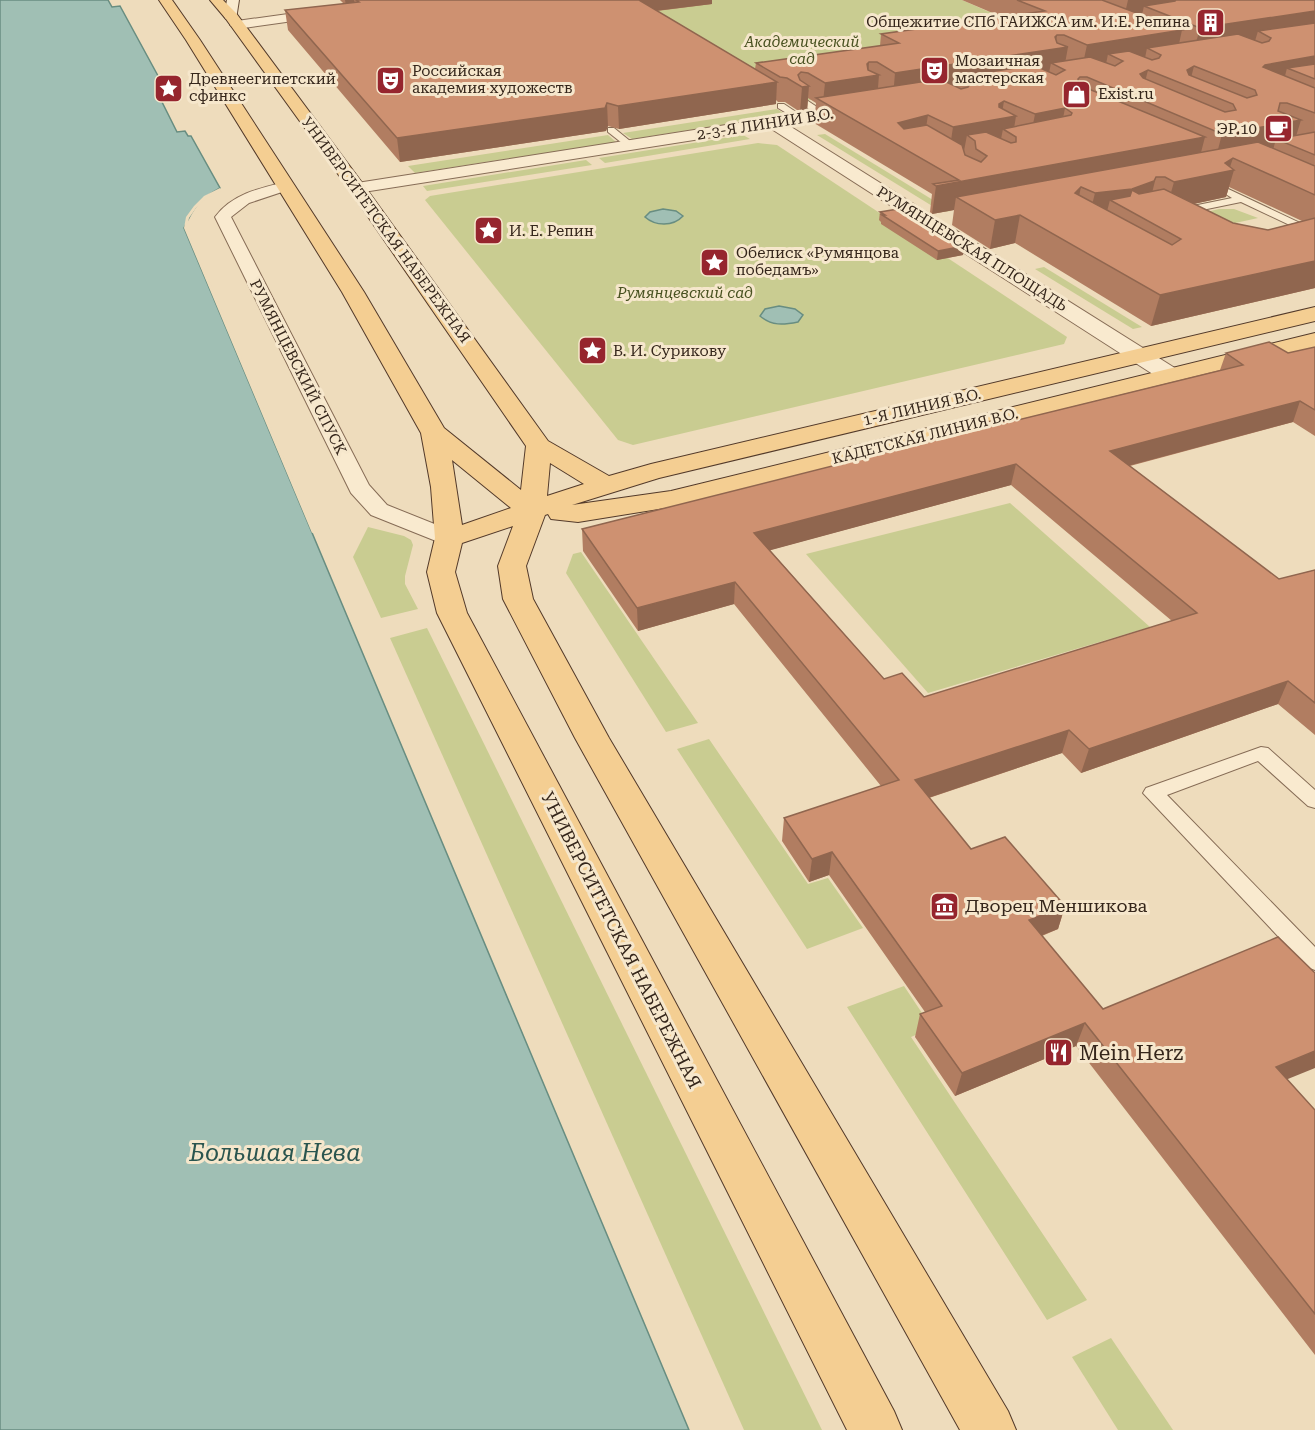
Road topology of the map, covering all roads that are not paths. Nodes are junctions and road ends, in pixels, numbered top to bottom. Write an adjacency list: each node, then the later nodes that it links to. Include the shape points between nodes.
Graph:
1 (216, 0): 5 (main road, УНИВЕРСИТЕТСКАЯ НАБЕРЕЖНАЯ)
2 (233, 0): 5 (street)
3 (169, 2): 12 (main road, УНИВЕРСИТЕТСКАЯ НАБЕРЕЖНАЯ)
4 (348, 10): 5 (street)
5 (234, 20): 13 (main road, УНИВЕРСИТЕТСКАЯ НАБЕРЕЖНАЯ)
6 (802, 101): 8 (lane)
7 (872, 107): 8 (street, 2-3-Я ЛИНИИ В.О.)
8 (825, 114): 9 (street, 2-3-Я ЛИНИИ В.О., via 801,118)
9 (777, 115): 11 (street, 2-3-Я ЛИНИИ В.О.); 17 (street, РУМЯНЦЕВСКАЯ ПЛОЩАДЬ)
10 (611, 130): 11 (lane)
11 (630, 145): 13 (street, 2-3-Я ЛИНИИ В.О.)
12 (286, 186): 24 (main road, УНИВЕРСИТЕТСКАЯ НАБЕРЕЖНАЯ); 28 (street, РУМЯНЦЕВСКИЙ СПУСК, via 245,198 223,217 359,488 380,510)
13 (357, 188): 25 (main road, УНИВЕРСИТЕТСКАЯ НАБЕРЕЖНАЯ)
14 (1224, 190): 15 (lane)
15 (1242, 199): 18 (lane, via 1164,215); 19 (lane)
16 (951, 218): 17 (street)
17 (928, 222): 22 (street, РУМЯНЦЕВСКАЯ ПЛОЩАДЬ)
18 (1182, 224)
19 (1315, 234)
20 (1315, 314): 22 (main road, 1-Я ЛИНИЯ В.О.)
21 (1315, 340): 23 (main road, КАДЕТСКАЯ ЛИНИЯ В.О.)
22 (1140, 356): 23 (street, РУМЯНЦЕВСКАЯ ПЛОЩАДЬ); 26 (main road, 1-Я ЛИНИЯ В.О.)
23 (1170, 375): 27 (main road, КАДЕТСКАЯ ЛИНИЯ В.О., via 671,499 578,513)
24 (434, 433): 27 (main road, УНИВЕРСИТЕТСКАЯ НАБЕРЕЖНАЯ); 28 (main road, УНИВЕРСИТЕТСКАЯ НАБЕРЕЖНАЯ)
25 (539, 446): 26 (main road, УНИВЕРСИТЕТСКАЯ НАБЕРЕЖНАЯ); 27 (main road)
26 (605, 485): 27 (main road, 1-Я ЛИНИЯ В.О.)
27 (532, 512): 28 (main road, 1-Я ЛИНИЯ В.О.); 32 (main road, via 512,566 518,599 592,738)
28 (449, 538): 31 (main road, УНИВЕРСИТЕТСКАЯ НАБЕРЕЖНАЯ, via 441,572 452,613)
29 (1315, 801): 30 (lane, via 1261,753 1153,793)
30 (1315, 960)
31 (875, 1430)
32 (989, 1430)

